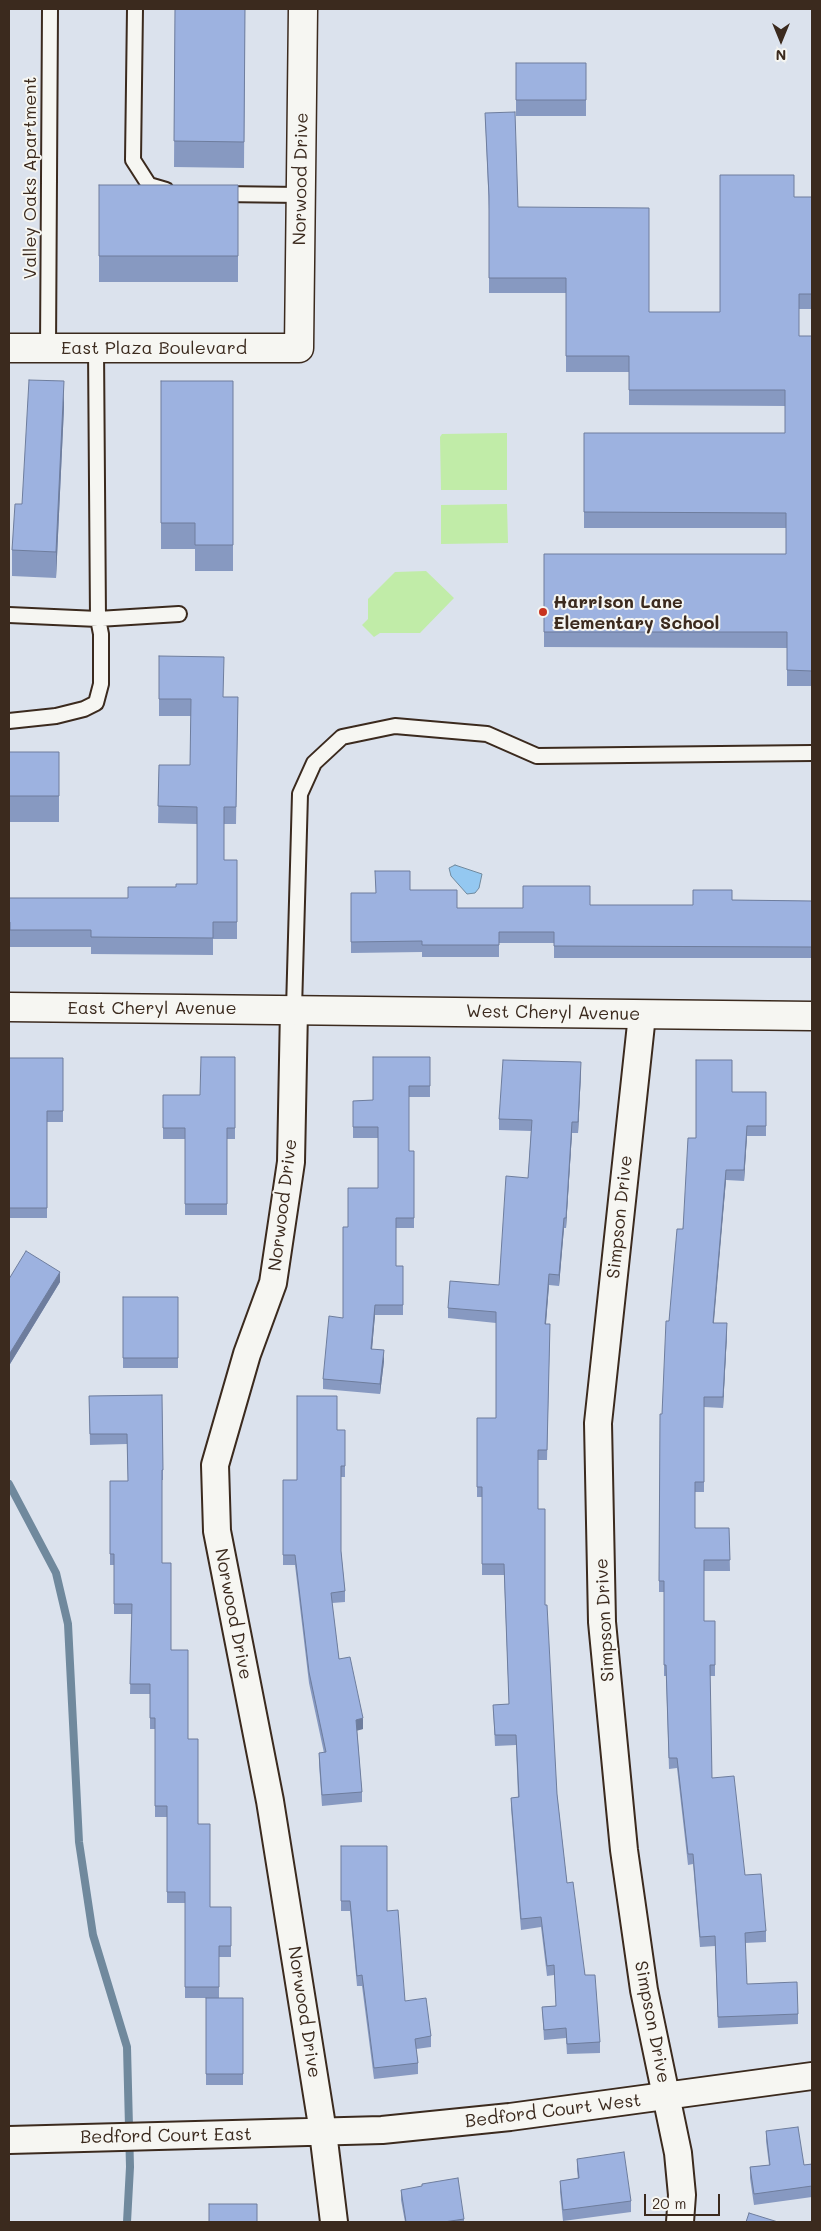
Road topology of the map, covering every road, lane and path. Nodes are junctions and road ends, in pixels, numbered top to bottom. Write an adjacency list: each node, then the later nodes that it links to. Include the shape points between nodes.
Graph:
1 (50, 9): 8 (lane, Valley Oaks Apartment)
2 (135, 9): 4 (lane, via 133,160 149,185)
3 (303, 9): 6 (street, Norwood Drive)
4 (180, 194)
5 (208, 194): 6 (lane)
6 (301, 195): 10 (street, Norwood Drive)
7 (9, 348): 8 (street, East Plaza Boulevard)
8 (48, 348): 9 (street, East Plaza Boulevard)
9 (96, 348): 10 (street, East Plaza Boulevard); 13 (lane)
10 (299, 348)
11 (179, 614): 13 (lane)
12 (9, 615): 13 (lane)
13 (98, 619): 14 (lane, via 101,684 96,703 56,716)
14 (9, 720)
15 (812, 753): 17 (lane, via 538,756 487,734 395,726 342,738 314,763 300,794)
16 (9, 1007): 17 (street, East Cheryl Avenue)
17 (294, 1009): 18 (street, West Cheryl Avenue); 22 (street, Norwood Drive, via 292,1162 273,1284 247,1354 215,1465 217,1531 270,1801)
18 (642, 1015): 19 (street, West Cheryl Avenue); 21 (street, Simpson Drive, via 598,1423 602,1622 624,1850 644,1990)
19 (812, 1016)
20 (812, 2076): 21 (street, Bedford Court West)
21 (667, 2096): 22 (street, Bedford Court West, via 510,2117 382,2130); 25 (street, Simpson Drive, via 678,2153 682,2195)
22 (323, 2132): 23 (street, Bedford Court East); 24 (street, Norwood Drive)
23 (9, 2140)
24 (334, 2222)
25 (680, 2222)

